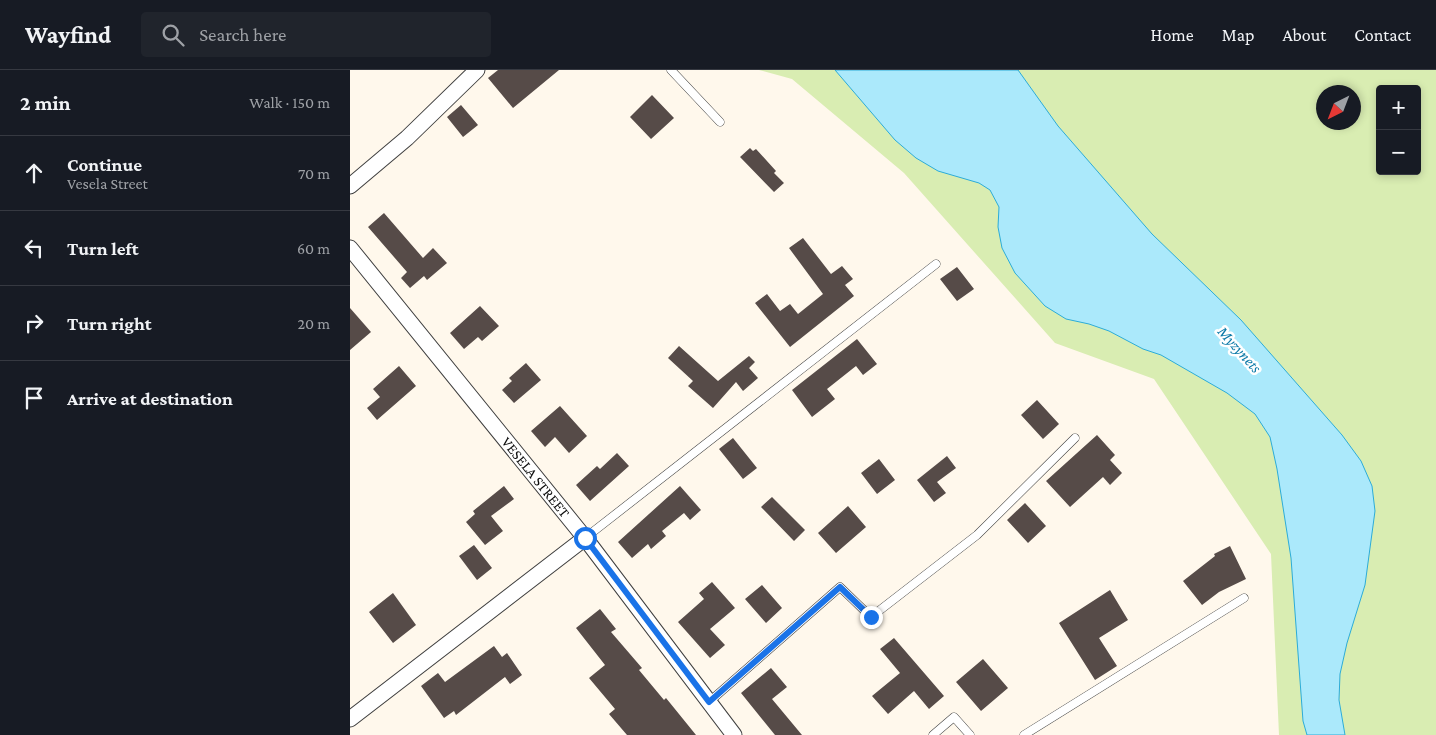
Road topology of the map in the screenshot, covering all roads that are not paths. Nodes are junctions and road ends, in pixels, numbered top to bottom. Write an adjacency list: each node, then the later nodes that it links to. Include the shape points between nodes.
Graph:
1 (477, 70): 4 (street, via 407,138)
2 (671, 70): 3 (lane)
3 (720, 122)
4 (350, 186)
5 (350, 248): 8 (street, VESELA STREET)
6 (936, 264): 8 (lane)
7 (1074, 438): 10 (lane, via 977,535 871,617 840,587)
8 (585, 538): 10 (street, VESELA STREET); 11 (street)
9 (1244, 598): 15 (lane)
10 (709, 702): 12 (street, VESELA STREET)
11 (350, 719)
12 (734, 735)
13 (932, 735): 14 (lane, via 954,717)
14 (970, 735)
15 (1024, 735)

